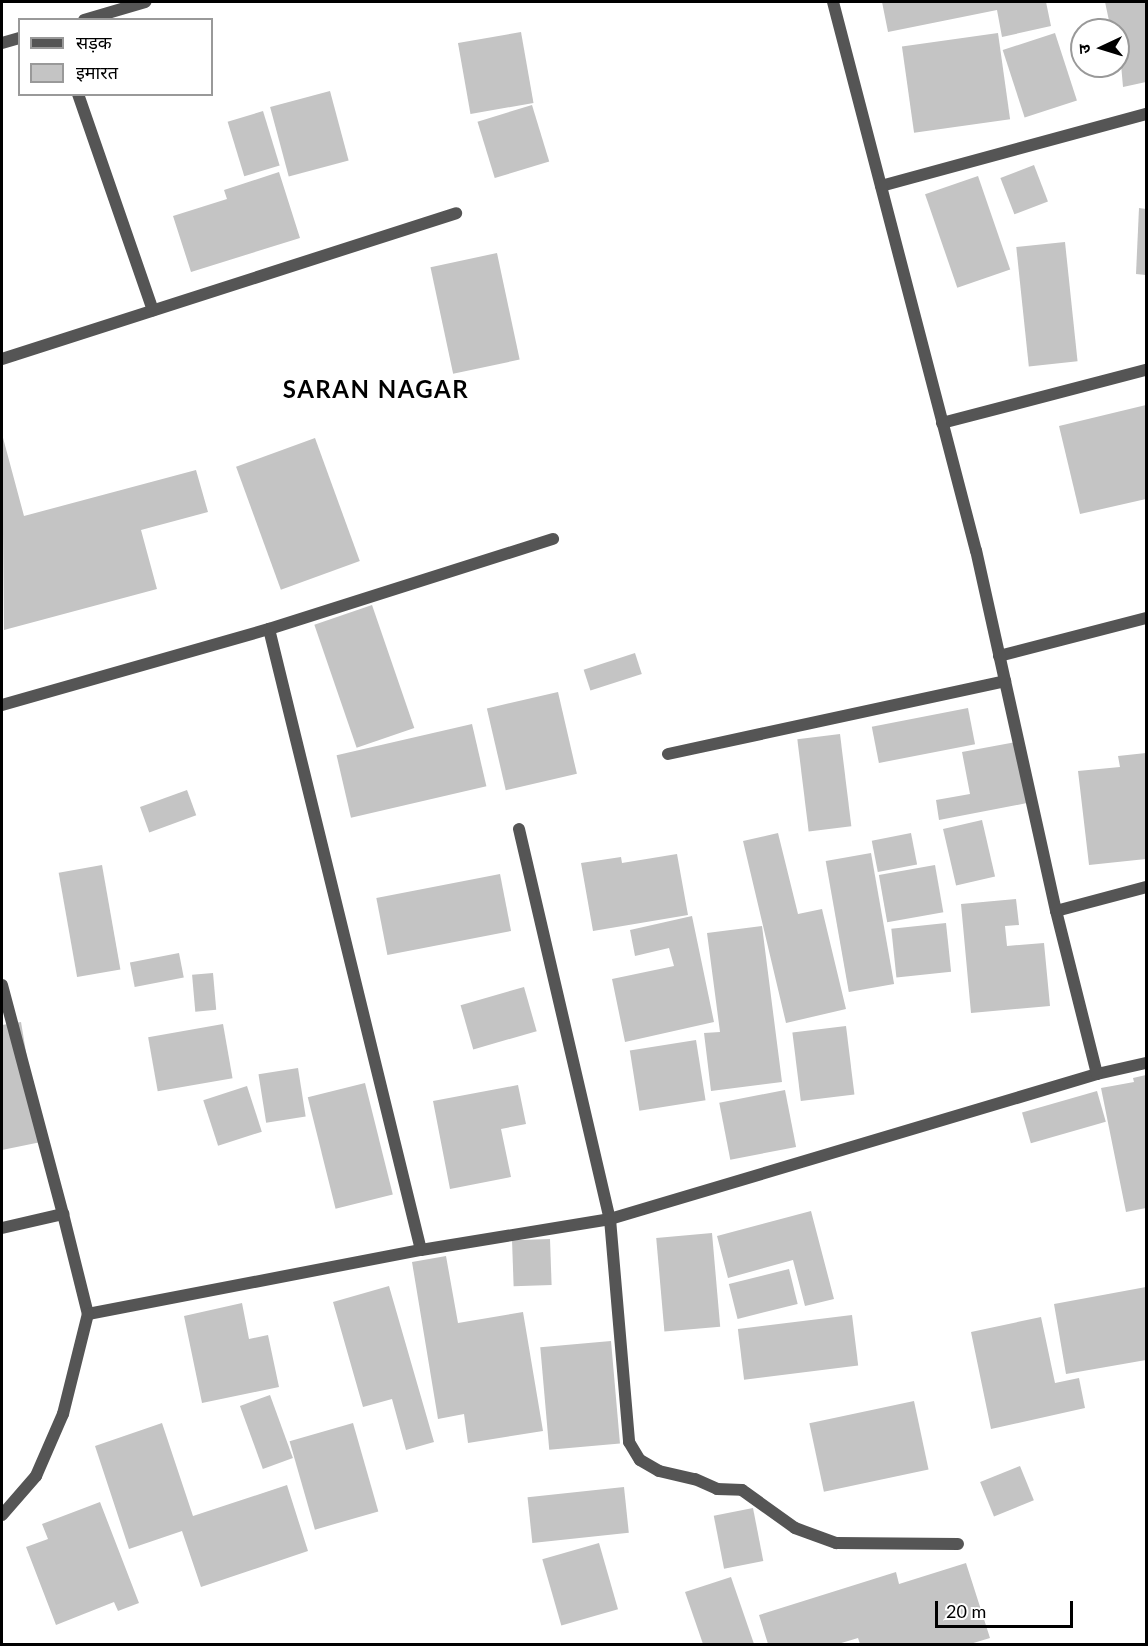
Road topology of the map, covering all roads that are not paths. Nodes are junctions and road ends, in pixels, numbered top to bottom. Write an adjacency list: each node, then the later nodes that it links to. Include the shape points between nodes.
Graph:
1 (146, 2): 3 (street)
2 (833, 2): 8 (street)
3 (91, 18)
4 (18, 39): 5 (street)
5 (2, 43)
6 (79, 96): 10 (street)
7 (1146, 114): 8 (street)
8 (881, 186): 13 (street)
9 (456, 213): 10 (street)
10 (153, 310): 11 (street)
11 (2, 359)
12 (1146, 370): 13 (street)
13 (942, 423): 17 (street)
14 (554, 539): 16 (street)
15 (1146, 618): 17 (street)
16 (269, 629): 19 (street); 30 (street)
17 (999, 656): 18 (street)
18 (1005, 681): 20 (street); 23 (street)
19 (2, 705)
20 (668, 754)
21 (519, 828): 28 (street)
22 (1146, 887): 23 (street)
23 (1056, 911): 26 (street)
24 (2, 985): 27 (street)
25 (1146, 1063): 26 (street)
26 (1097, 1074): 28 (street)
27 (63, 1214): 29 (street); 31 (street)
28 (610, 1219): 30 (street); 33 (street, via 623,1406 629,1442 640,1460 659,1471 695,1479 717,1489 742,1490 795,1528 836,1543)
29 (2, 1228)
30 (421, 1250): 31 (street)
31 (88, 1314): 32 (street, via 63,1414 36,1476)
32 (2, 1515)
33 (958, 1544)

